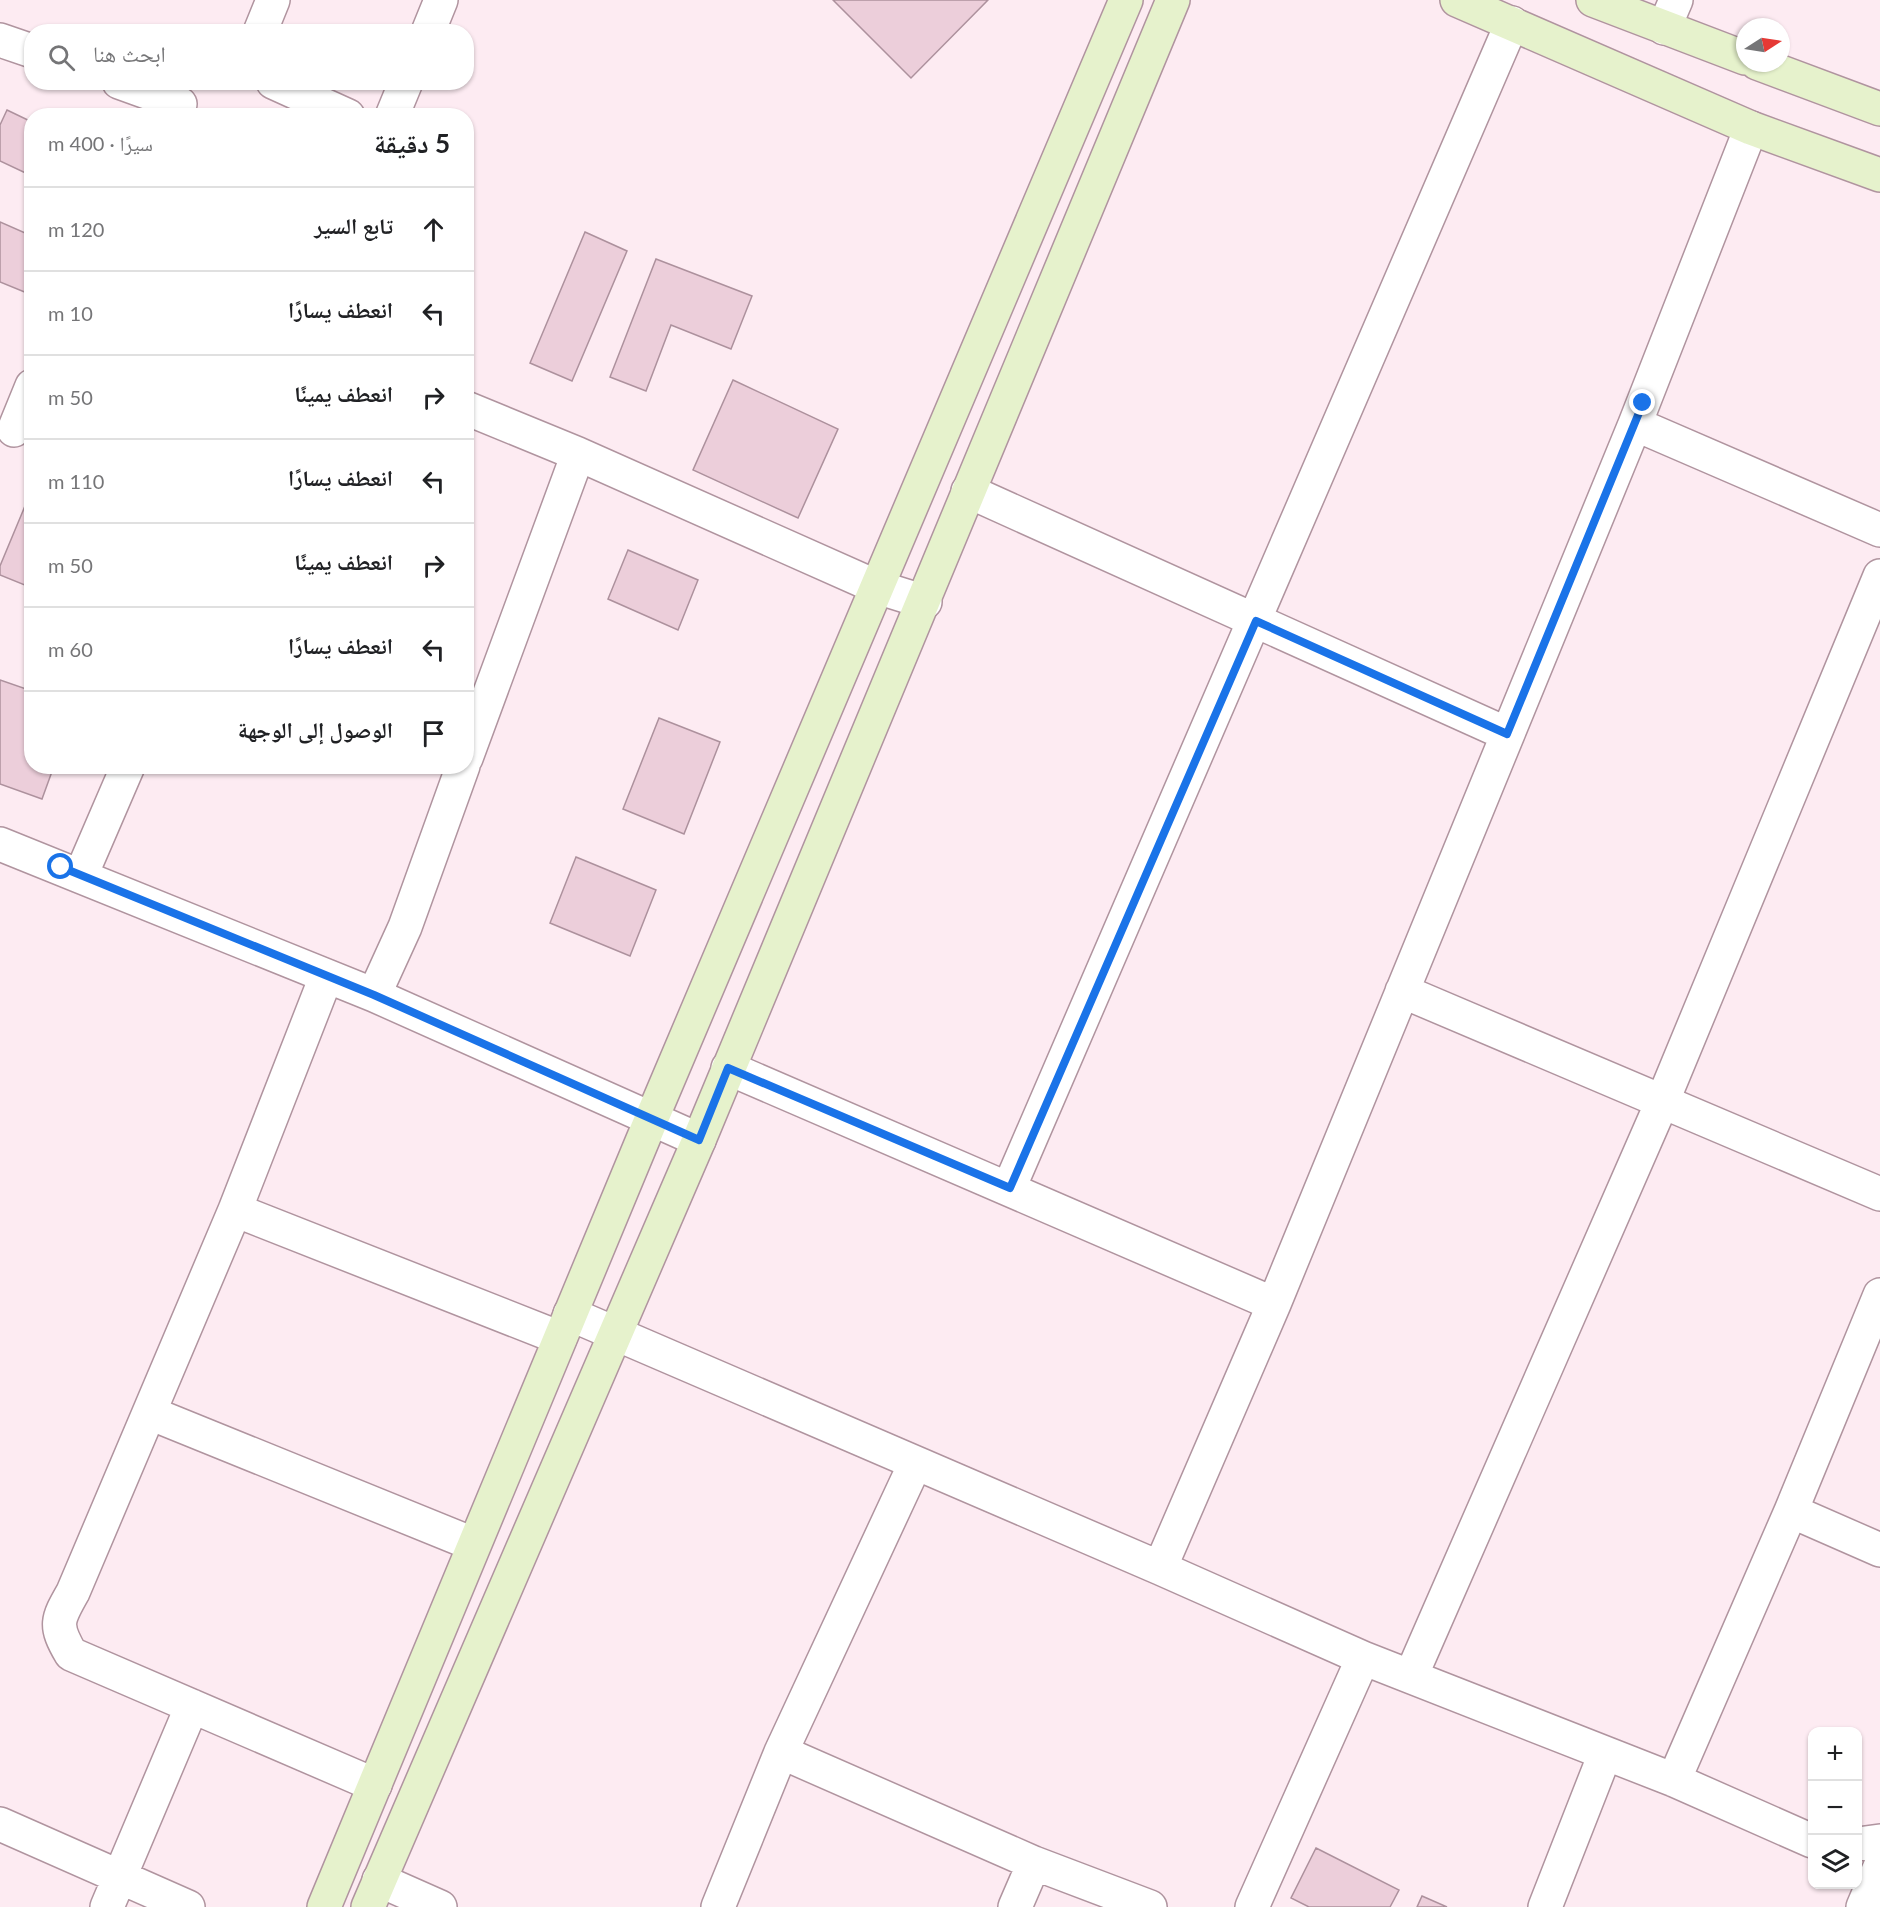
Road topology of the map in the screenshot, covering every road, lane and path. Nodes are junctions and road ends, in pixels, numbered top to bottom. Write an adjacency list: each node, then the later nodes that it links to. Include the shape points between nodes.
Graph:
1 (273, 0): 9 (street)
2 (441, 0): 10 (street)
3 (1126, 0): 32 (street)
4 (1173, 0): 29 (street)
5 (1457, 0): 8 (street)
6 (1593, 0): 7 (street)
7 (1670, 14): 13 (street)
8 (1512, 23): 22 (street); 34 (street)
9 (263, 24)
10 (431, 24)
11 (0, 40): 12 (street)
12 (24, 48)
13 (1736, 53)
14 (1781, 72): 21 (street)
15 (146, 90): 18 (street)
16 (291, 90): 19 (street)
17 (403, 90): 20 (street)
18 (182, 101)
19 (330, 108)
20 (395, 108)
21 (1880, 109)
22 (1751, 128): 23 (street); 26 (street)
23 (1880, 175)
24 (24, 407): 27 (street)
25 (474, 411): 28 (street)
26 (1635, 424): 30 (street); 35 (street)
27 (15, 431)
28 (578, 454): 32 (street); 36 (street)
29 (968, 491): 33 (street); 34 (street)
30 (1880, 530)
31 (1880, 576): 45 (street)
32 (877, 587): 33 (street); 46 (street)
33 (925, 602): 44 (street)
34 (1256, 621): 35 (street); 48 (street)
35 (1507, 734): 42 (street)
36 (474, 736)
37 (125, 774): 40 (street)
38 (461, 774): 43 (street, via 405,927)
39 (0, 844): 40 (street)
40 (81, 875): 41 (street)
41 (326, 977): 43 (street); 50 (street)
42 (1402, 991): 45 (street); 52 (street)
43 (374, 995): 46 (street)
44 (728, 1068): 47 (street); 48 (street)
45 (1663, 1100): 49 (street); 62 (street)
46 (651, 1120): 47 (street); 53 (street)
47 (699, 1140): 54 (street)
48 (1010, 1188): 52 (street)
49 (1880, 1194)
50 (235, 1210): 53 (street); 55 (street)
51 (1880, 1295): 57 (street)
52 (1274, 1304): 60 (street)
53 (565, 1326): 54 (street); 58 (street)
54 (615, 1335): 56 (street); 74 (street)
55 (150, 1413): 58 (street); 63 (street, via 61,1614 59,1633 71,1654)
56 (915, 1464): 60 (street); 64 (street)
57 (1791, 1511): 59 (street); 66 (street)
58 (473, 1544): 67 (street)
59 (1880, 1550)
60 (1160, 1568): 61 (street)
61 (1363, 1659): 62 (street); 82 (street)
62 (1411, 1676): 65 (street)
63 (192, 1706): 67 (street); 73 (street)
64 (781, 1752): 72 (street); 79 (street)
65 (1605, 1754): 66 (street); 83 (street)
66 (1674, 1780): 69 (street)
67 (375, 1785): 77 (street)
68 (0, 1824): 73 (street)
69 (1808, 1839)
70 (1880, 1841): 71 (street)
71 (1862, 1843)
72 (1034, 1863): 80 (street); 81 (street)
73 (120, 1876): 75 (street); 76 (street)
74 (373, 1893): 78 (street)
75 (107, 1907)
76 (188, 1907)
77 (324, 1907)
78 (440, 1907)
79 (718, 1907)
80 (1015, 1907)
81 (1150, 1907)
82 (1252, 1907)
83 (1545, 1907)

